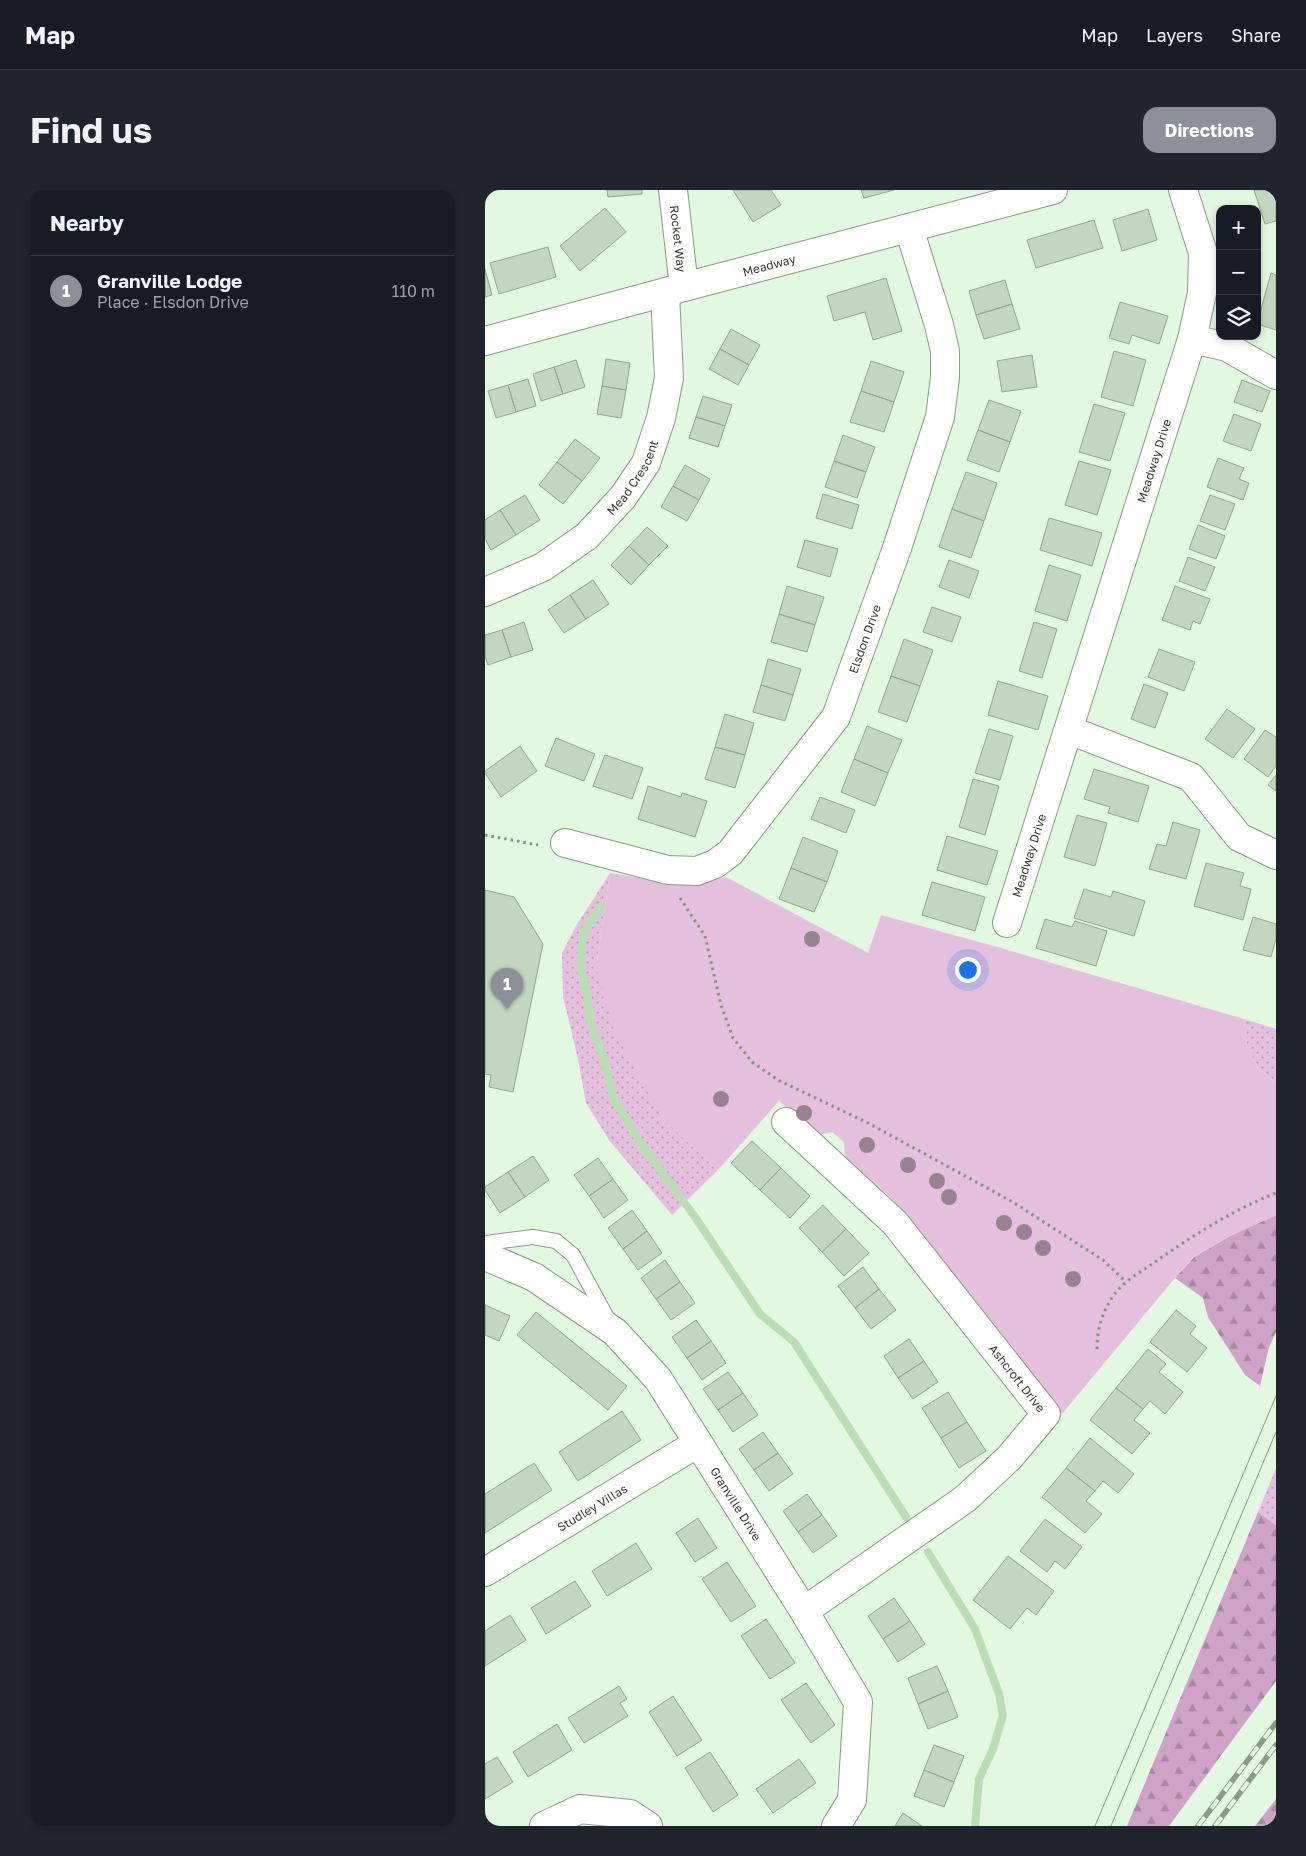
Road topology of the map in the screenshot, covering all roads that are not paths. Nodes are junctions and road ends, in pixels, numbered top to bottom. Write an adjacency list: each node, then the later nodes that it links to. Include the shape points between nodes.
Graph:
1 (673, 190): 5 (street, Rocket Way)
2 (1053, 190): 4 (street, Meadway)
3 (1183, 190): 6 (street, Meadway Drive, via 1203,253 1202,293)
4 (909, 228): 5 (street, Meadway); 11 (street, Elsdon Drive, via 945,351 940,417 836,717 730,853 715,864 697,871 668,870)
5 (675, 290): 7 (street, Meadway); 9 (street, Mead Crescent, via 669,378 661,418 646,463 623,497 587,536 543,567)
6 (1192, 339): 8 (street, via 1227,347); 10 (street, Meadway Drive)
7 (485, 341)
8 (1276, 375)
9 (485, 592)
10 (1069, 730): 12 (street, via 1191,777 1239,837); 13 (street, Meadway Drive)
11 (565, 843)
12 (1276, 856)
13 (1007, 923)
14 (786, 1122): 20 (street, Ashcroft Drive, via 828,1147 895,1223 1046,1414 1009,1458 965,1499)
15 (485, 1243): 17 (lane, via 533,1237 556,1241 573,1255)
16 (485, 1256): 17 (street, Granville Drive, via 534,1277)
17 (615, 1332): 18 (street, Granville Drive, via 658,1379)
18 (698, 1443): 19 (street, Studley Villas); 20 (street, Granville Drive)
19 (485, 1572)
20 (804, 1611): 23 (street, Granville Drive, via 858,1702 852,1800)
21 (544, 1826): 22 (street, via 580,1809 630,1814)
22 (648, 1826)
23 (836, 1826)

